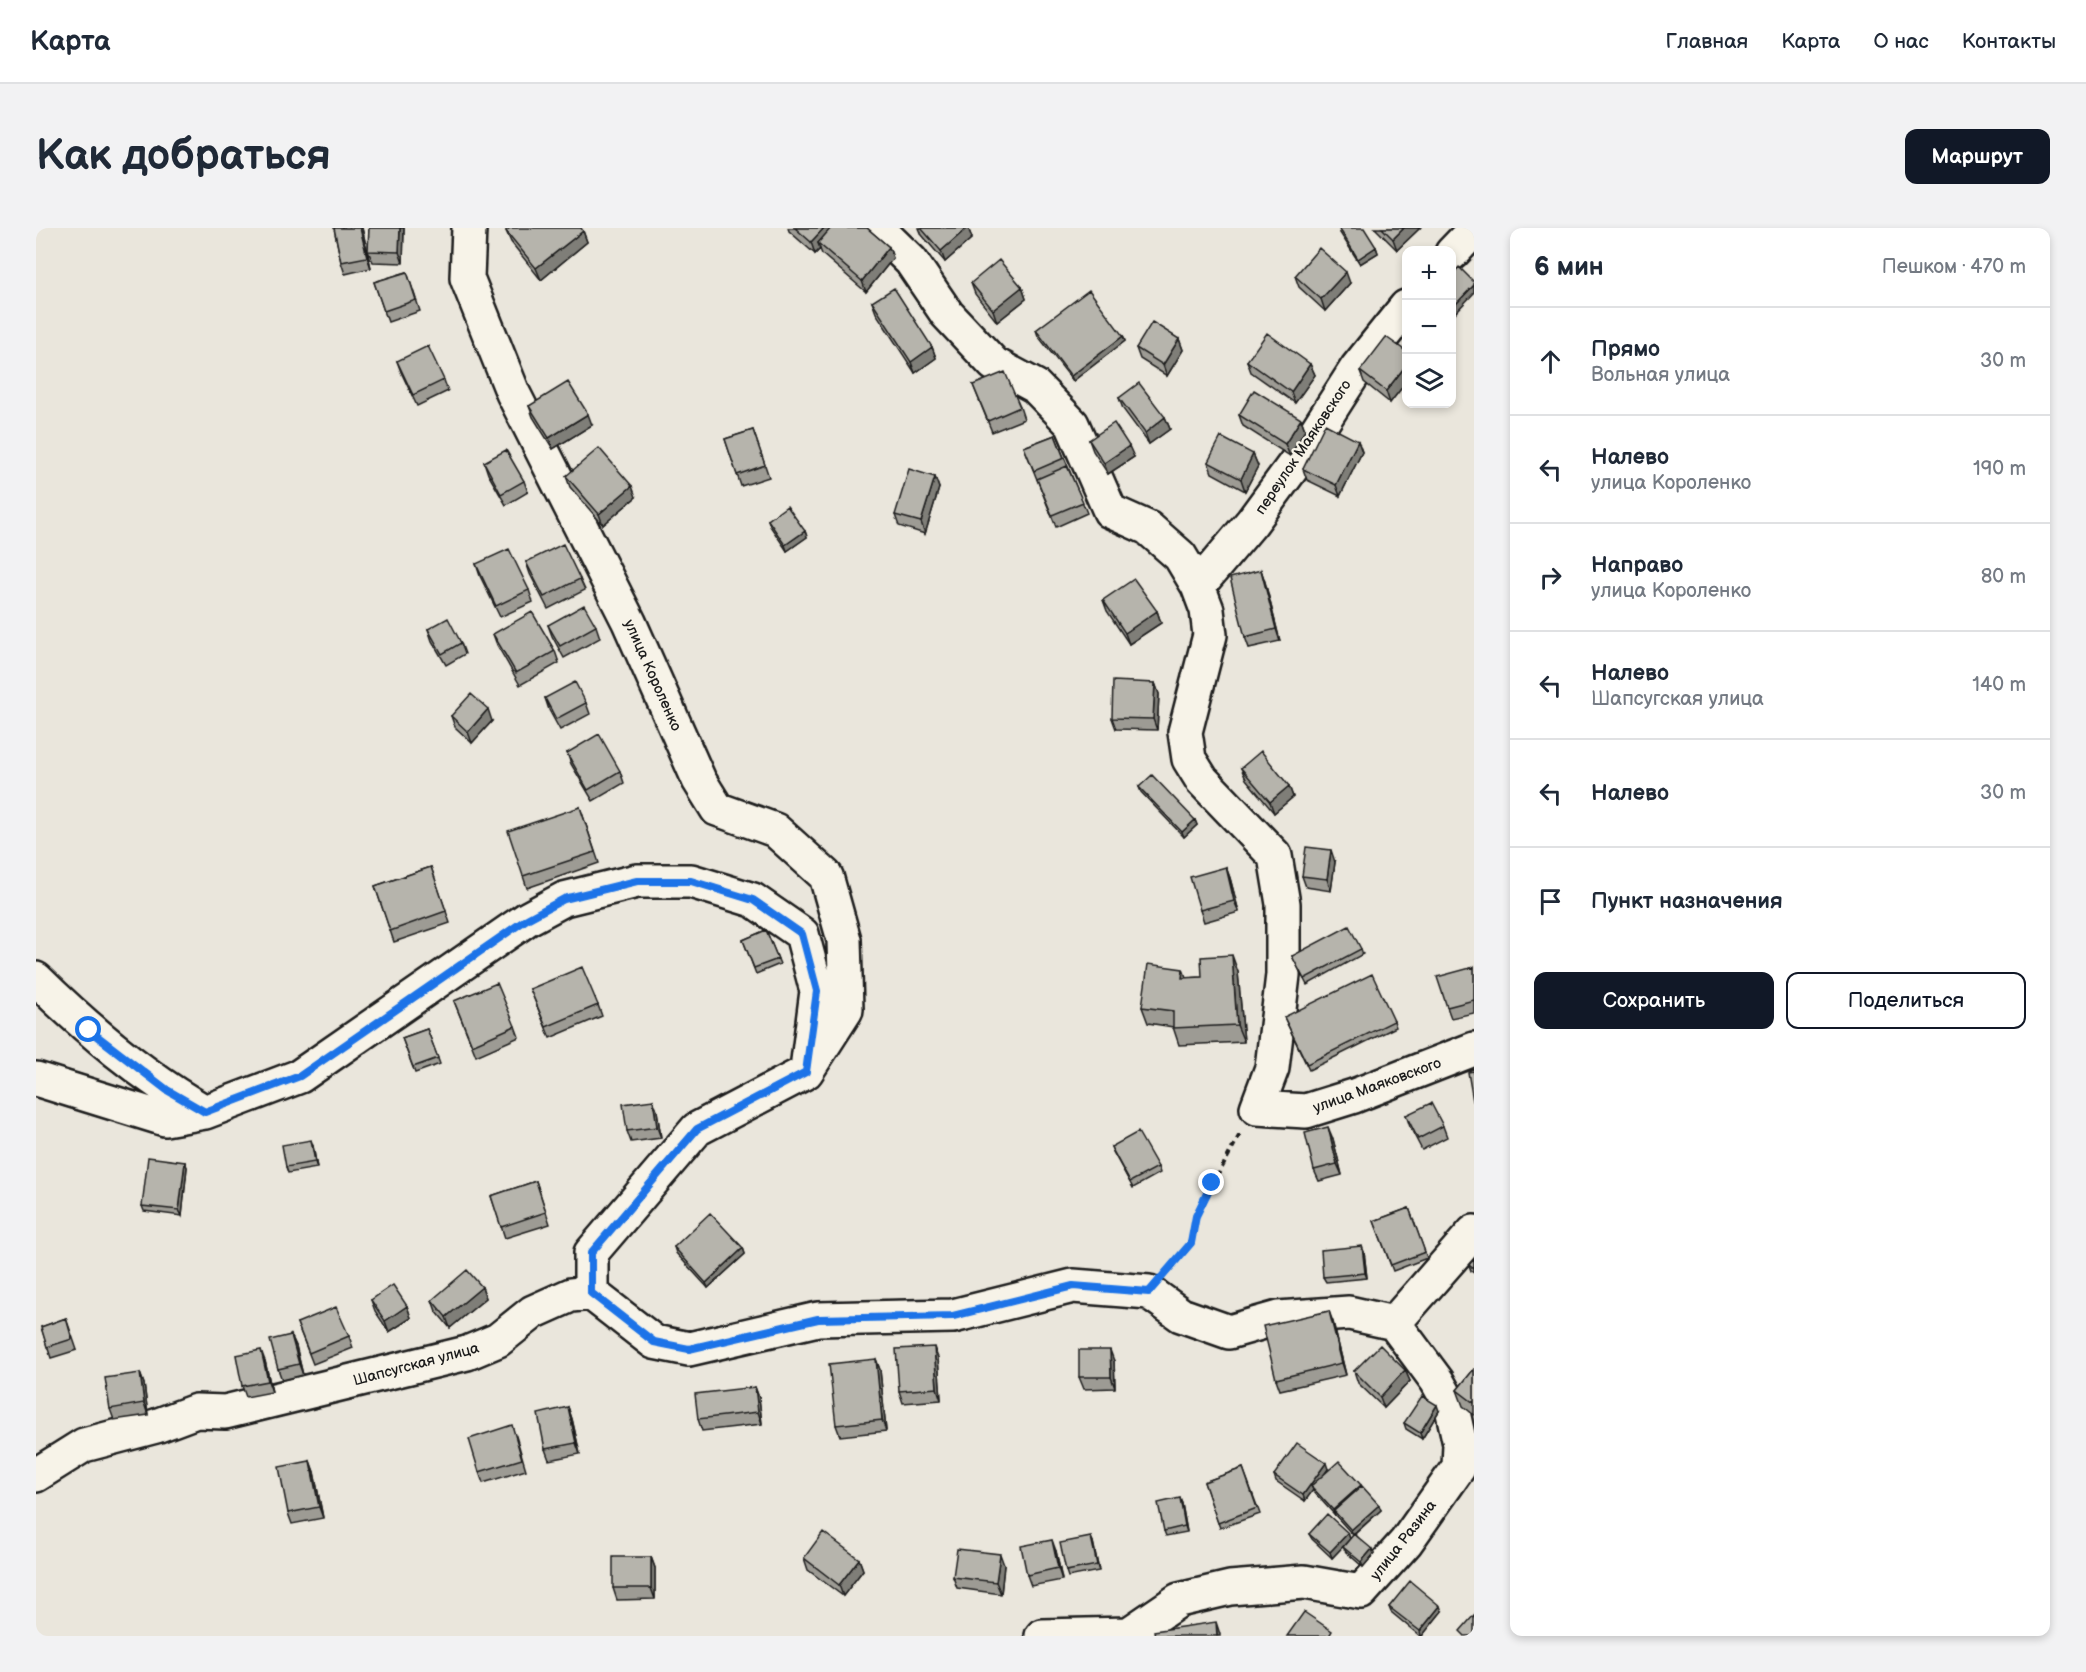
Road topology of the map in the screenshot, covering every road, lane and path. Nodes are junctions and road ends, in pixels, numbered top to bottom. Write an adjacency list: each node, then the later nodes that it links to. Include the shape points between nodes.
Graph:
1 (469, 228): 9 (street, улица Короленко, via 467,278 513,393 629,622 699,780 717,809 775,830 826,876 844,940 846,1010)
2 (877, 228): 6 (street, via 911,261 947,314 994,364 1035,386 1072,424 1110,511 1148,528 1180,556)
3 (1474, 230): 4 (street)
4 (1456, 249)
5 (1402, 313): 6 (street, переулок Маяковского, via 1357,368 1302,454 1252,522)
6 (1198, 586): 11 (street, via 1207,610 1210,635 1185,732 1189,759 1202,780 1275,856 1283,904 1284,975 1278,1025 1272,1068)
7 (36, 980): 12 (street, via 89,1030 167,1090)
8 (1474, 1049): 11 (street, улица Маяковского, via 1306,1111)
9 (806, 1072): 12 (street, via 817,991 802,934 753,900 691,881 637,881 564,899 527,919 300,1076); 15 (street, улица Короленко, via 697,1129 591,1253)
10 (36, 1079): 12 (street, via 165,1119)
11 (1257, 1108): 14 (path, via 1196,1216 1191,1243)
12 (205, 1112)
13 (1474, 1232): 16 (street)
14 (1149, 1292): 15 (street, via 1073,1286 953,1316 818,1319 689,1349 654,1342); 16 (street, via 1181,1315 1229,1332 1278,1318 1349,1313)
15 (591, 1293): 18 (street, Шапсугская улица, via 571,1295 533,1312 498,1340 466,1353 225,1412 195,1411 84,1445)
16 (1394, 1323): 17 (street, улица Разина, via 1437,1381)
17 (1466, 1435): 19 (street, улица Разина, via 1459,1467 1406,1542 1361,1593 1304,1582 1230,1588 1179,1600 1129,1634)
18 (36, 1475)
19 (1042, 1636)

